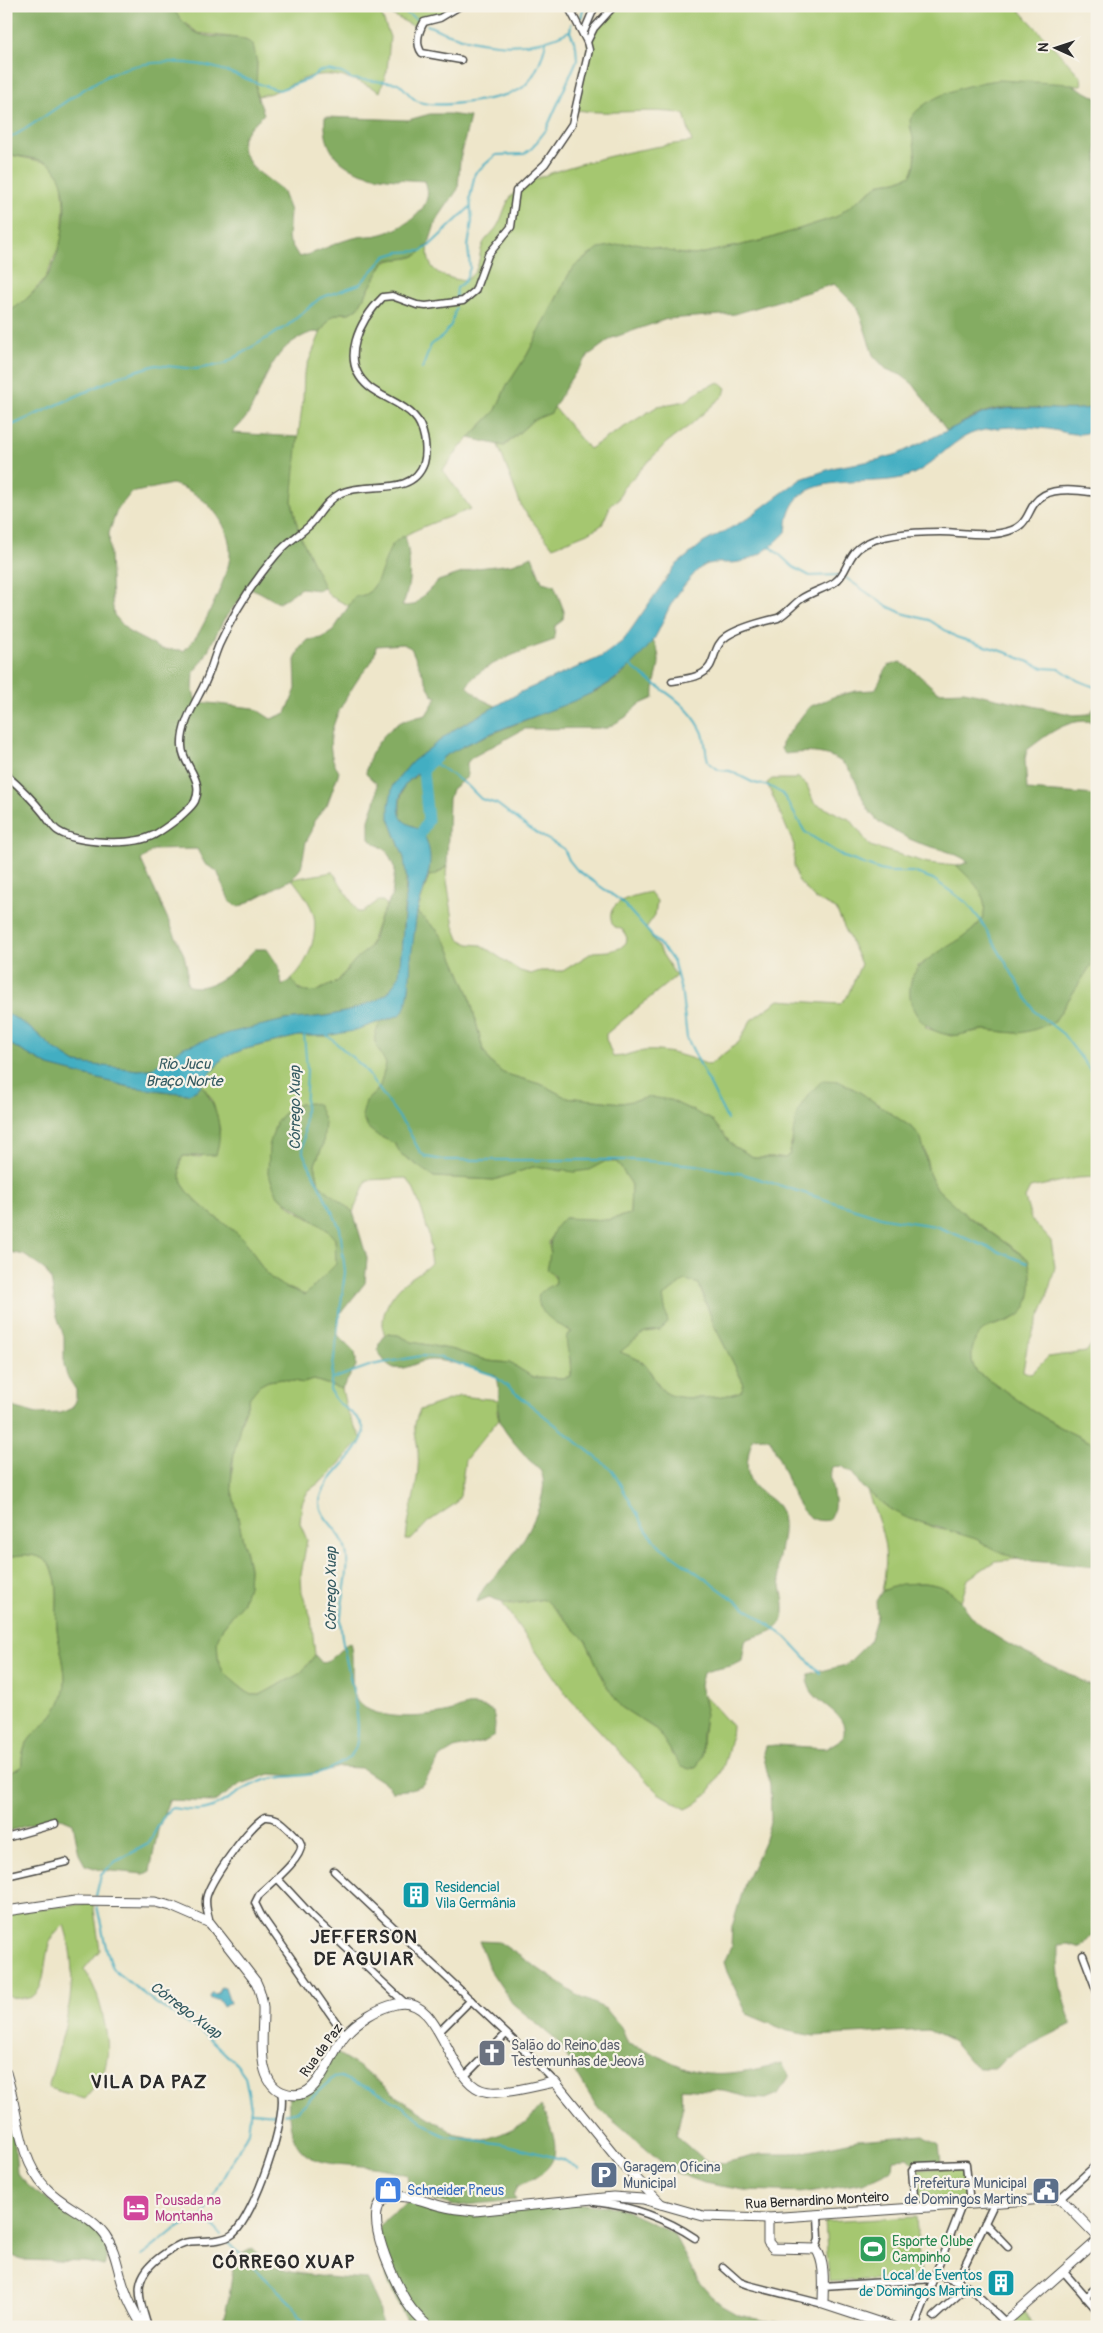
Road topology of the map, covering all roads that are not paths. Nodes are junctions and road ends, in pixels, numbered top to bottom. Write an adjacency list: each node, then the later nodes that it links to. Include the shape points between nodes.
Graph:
1 (460, 6): 7 (street, via 440,18 424,22 418,47 422,53)
2 (568, 6): 5 (street)
3 (595, 6): 5 (street)
4 (614, 6): 6 (street, via 594,28)
5 (583, 34): 6 (street)
6 (587, 42): 10 (street, via 588,58 572,124 545,164 516,191 511,227 488,255 475,291 463,301 426,306 387,296 366,316 357,334 355,369 369,387 414,415 424,440 424,461 415,478 408,483 353,489 335,497 276,555 244,601 220,643 204,686 191,708 183,736 183,753 195,775 195,801 187,811 154,835 113,842 88,840 53,828 43,812)
7 (461, 60)
8 (1097, 493): 9 (street, via 1072,491 1043,495 1024,524 1003,533 982,536 939,532 892,536 868,543 849,558 835,582 800,600 778,618 726,637 704,672 690,679)
9 (672, 681)
10 (6, 775)
11 (55, 1824): 12 (street)
12 (6, 1838)
13 (66, 1862): 15 (street)
14 (334, 1871): 21 (street)
15 (6, 1876)
16 (278, 1878): 18 (street, via 297,1858 301,1844 276,1818 265,1817 245,1836 210,1889 206,1904); 22 (street, via 313,1917); 25 (street, via 259,1895 256,1908)
17 (6, 1911): 18 (main road, via 75,1901 155,1902)
18 (210, 1922): 29 (main road, via 261,1993 261,2051 267,2073)
19 (1083, 1955): 20 (street)
20 (1097, 1992)
21 (471, 2000): 23 (street); 24 (street)
22 (405, 2003): 23 (main road, via 424,2012); 25 (main road, Rua da Paz, via 369,2016)
23 (439, 2032): 27 (main road)
24 (506, 2034): 27 (street); 28 (street)
25 (345, 2035): 29 (main road, Rua da Paz, via 311,2088 300,2094)
26 (6, 2074): 57 (main road, via 33,2171 46,2188 91,2219 106,2236 126,2292)
27 (464, 2077): 28 (main road, via 473,2086 489,2092)
28 (555, 2082): 34 (main road, via 621,2163)
29 (281, 2092): 58 (street, via 282,2116 268,2164 248,2211 232,2234 223,2239 175,2246 144,2271 139,2295)
30 (1097, 2164): 31 (street)
31 (1060, 2198): 33 (main road, Rua Bernardino Monteiro); 40 (main road)
32 (577, 2199): 34 (main road, Rua Bernardino Monteiro, via 630,2197); 41 (street, via 627,2208 676,2226); 59 (main road, Rua Bernardino Monteiro, via 475,2210 459,2210 400,2196 380,2203 376,2213 377,2224 388,2262 409,2306)
33 (995, 2202): 35 (main road, Rua Bernardino Monteiro); 39 (street)
34 (662, 2204): 38 (main road, Rua Bernardino Monteiro, via 703,2216)
35 (966, 2204): 36 (main road, Rua Bernardino Monteiro); 36 (street, via 966,2164 915,2166 912,2170); 47 (street)
36 (914, 2208): 37 (main road, Rua Bernardino Monteiro)
37 (818, 2215): 38 (main road, Rua Bernardino Monteiro); 44 (street)
38 (768, 2218): 44 (main road, via 768,2242 773,2248)
39 (984, 2223): 43 (street); 48 (street)
40 (1097, 2236)
41 (695, 2238)
42 (1097, 2241): 46 (main road)
43 (1008, 2247)
44 (816, 2249): 49 (main road, via 822,2263)
45 (724, 2267): 53 (street, via 748,2285)
46 (1063, 2271): 52 (street); 56 (main road)
47 (934, 2276): 48 (street); 49 (street); 61 (street)
48 (957, 2281): 50 (street)
49 (823, 2286): 53 (main road)
50 (968, 2286): 55 (street); 56 (street)
51 (1097, 2287): 52 (street)
52 (1085, 2297): 54 (street)
53 (824, 2304): 60 (main road)
54 (1097, 2310)
55 (934, 2317)
56 (1003, 2324)
57 (143, 2327)
58 (148, 2327)
59 (429, 2327)
60 (893, 2327)
61 (914, 2327)

